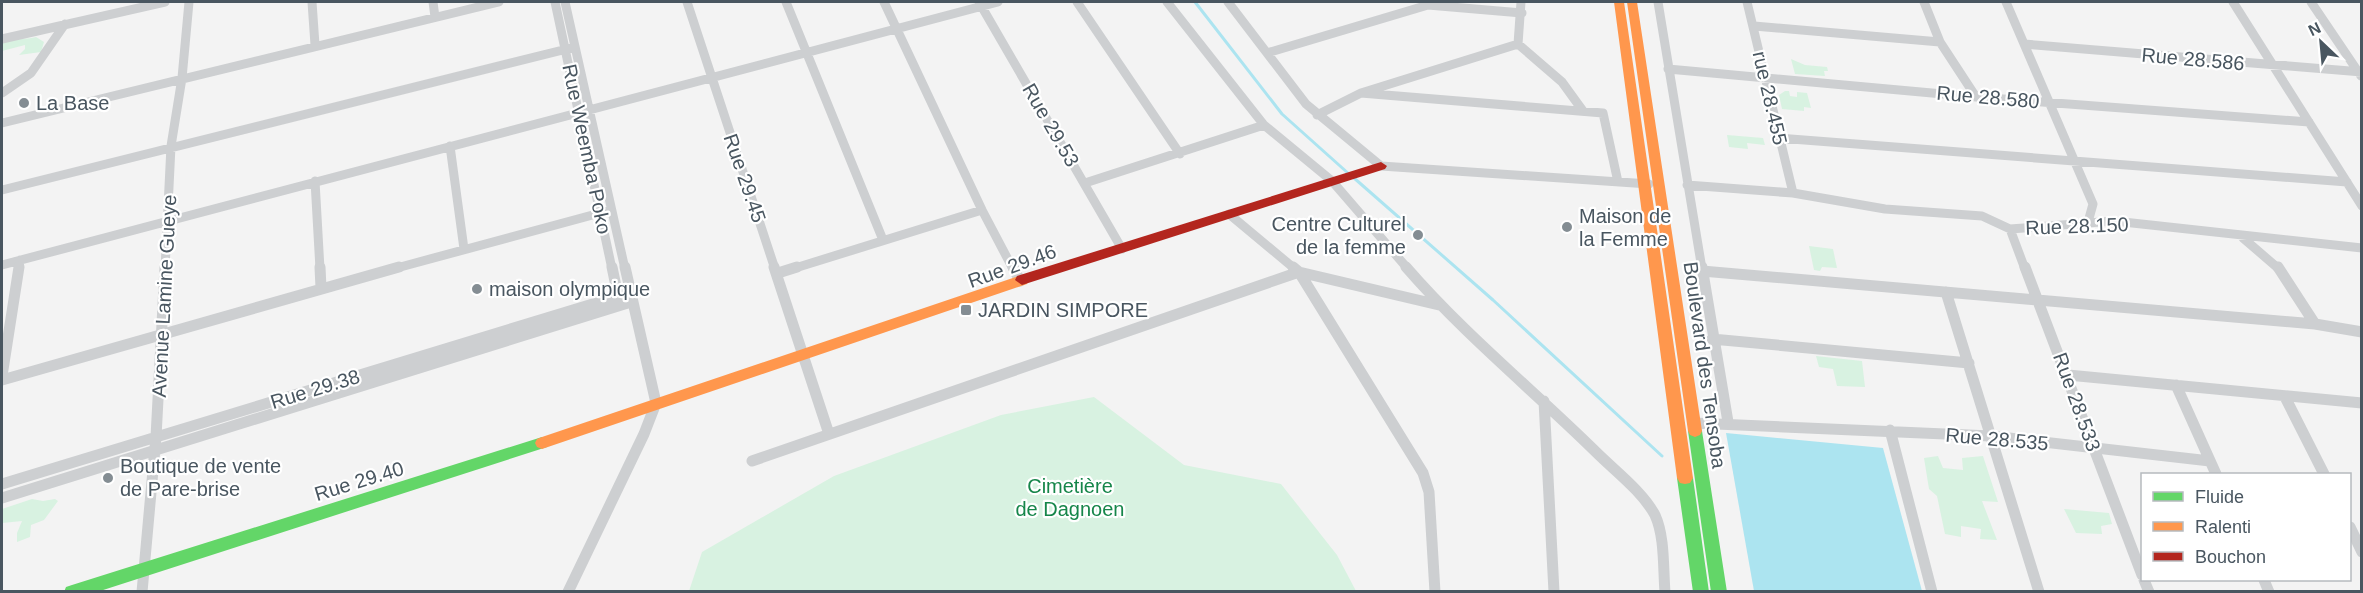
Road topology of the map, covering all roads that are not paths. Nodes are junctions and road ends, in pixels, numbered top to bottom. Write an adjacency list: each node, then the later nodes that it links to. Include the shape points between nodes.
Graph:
1 (165, 2): 28 (street)
2 (189, 2): 43 (street, Avenue Lamine Gueye)
3 (312, 2): 35 (street)
4 (433, 2): 27 (street)
5 (500, 2): 27 (street)
6 (555, 2): 36 (street, Rue Weemba Poko)
7 (565, 2): 36 (street, Rue Weemba Poko)
8 (687, 2): 44 (street, Rue 29.45)
9 (786, 2): 37 (street)
10 (884, 2): 30 (street)
11 (998, 2): 25 (street)
12 (1077, 2): 58 (street)
13 (1167, 2): 54 (street)
14 (1228, 2): 38 (street)
15 (1521, 2): 26 (street)
16 (1619, 2): 66 (main road, Boulevard des Tensoba)
17 (1632, 2): 66 (main road, Boulevard des Tensoba)
18 (1658, 2): 40 (street)
19 (1747, 2): 29 (street, rue 28.455)
20 (1924, 2): 32 (street)
21 (2006, 2): 34 (street)
22 (2233, 2): 39 (street)
23 (2311, 2): 41 (street)
24 (1428, 3): 26 (street); 38 (street)
25 (980, 4): 30 (street); 65 (street, Rue 29.53)
26 (1522, 13): 33 (street)
27 (435, 16): 35 (street)
28 (65, 24): 31 (street); 45 (street, via 33,74)
29 (1754, 26): 32 (street); 42 (street, rue 28.455)
30 (897, 29): 37 (street); 71 (street)
31 (2, 39)
32 (1940, 42): 47 (street)
33 (1518, 44): 46 (street); 49 (street, via 1562,82)
34 (2024, 44): 39 (street, Rue 28.586); 48 (street)
35 (315, 45): 43 (street)
36 (570, 48): 50 (street, Rue Weemba Poko); 56 (street)
37 (807, 53): 44 (street); 78 (street)
38 (1267, 53): 51 (street)
39 (2273, 66): 41 (street, Rue 28.586); 52 (street)
40 (1668, 69): 42 (street, Rue 28.580); 67 (street)
41 (2361, 74)
42 (1766, 77): 47 (street, Rue 28.580); 55 (street, rue 28.455)
43 (182, 78): 53 (street); 56 (street, Avenue Lamine Gueye)
44 (711, 78): 50 (street); 86 (street, Rue 29.45)
45 (2, 93)
46 (1361, 93): 49 (street); 51 (street)
47 (1976, 97): 48 (street, Rue 28.580)
48 (2049, 102): 52 (street, Rue 28.580); 59 (street)
49 (1583, 111): 63 (street, via 1604,114)
50 (584, 113): 57 (street); 72 (street, Rue Weemba Poko)
51 (1317, 115): 60 (street)
52 (2309, 122): 64 (street)
53 (2, 123)
54 (1264, 125): 58 (street); 62 (street)
55 (1779, 138): 59 (street); 69 (street, rue 28.455)
56 (171, 146): 68 (street); 74 (street, Avenue Lamine Gueye)
57 (450, 146): 61 (street); 80 (street)
58 (1180, 154): 65 (street)
59 (2075, 160): 64 (street); 75 (street, via 2093,204)
60 (1381, 165): 62 (main road, Rue 29.46); 63 (street)
61 (315, 181): 74 (street); 88 (street)
62 (1332, 181): 73 (main road, Rue 29.46); 92 (street)
63 (1618, 182): 66 (street)
64 (2347, 182): 70 (street)
65 (1085, 183): 81 (street, Rue 29.53)
66 (1652, 185): 107 (main road, Boulevard des Tensoba); 130 (main road, Boulevard des Tensoba)
67 (1687, 185): 69 (street, Rue 28.150); 84 (street)
68 (2, 190)
69 (1793, 194): 76 (street, Rue 28.150, via 1885,209 1982,216)
70 (2361, 206)
71 (982, 210): 78 (street); 87 (street)
72 (606, 211): 80 (street); 90 (street, Rue Weemba Poko)
73 (1229, 214): 81 (main road, Rue 29.46); 85 (street)
74 (169, 220): 82 (street); 95 (street, Avenue Lamine Gueye)
75 (2088, 222): 76 (street, Rue 28.150); 77 (street, Rue 28.150, via 2114,221)
76 (2010, 229): 91 (street, Rue 28.533)
77 (2241, 237): 79 (street, Rue 28.150); 93 (street, via 2277,266)
78 (883, 240): 86 (street)
79 (2361, 248)
80 (464, 249): 88 (street)
81 (1122, 249): 87 (main road, Rue 29.46)
82 (20, 260): 83 (street); 100 (street)
83 (2, 265)
84 (1702, 271): 89 (street); 96 (street)
85 (1299, 272): 92 (street); 109 (street); 127 (street, via 1423,473 1428,492)
86 (778, 273): 97 (street, Rue 29.45)
87 (1020, 281): 97 (main road, Rue 29.46)
88 (321, 288): 95 (street)
89 (1946, 292): 91 (street); 98 (street)
90 (626, 297): 104 (street, Rue Weemba Poko); 111 (street, Rue 29.38); 113 (street)
91 (2039, 301): 93 (street); 99 (street, Rue 28.533)
92 (1439, 305): 103 (street)
93 (2315, 324): 94 (street)
94 (2361, 332)
95 (162, 333): 100 (street); 111 (street, Avenue Lamine Gueye)
96 (1712, 339): 98 (street); 106 (street)
97 (804, 354): 104 (main road, Rue 29.46); 109 (street, Rue 29.45)
98 (1969, 363): 110 (street)
99 (2068, 375): 101 (street); 112 (street, Rue 28.533)
100 (2, 378)
101 (2176, 385): 102 (street); 115 (street)
102 (2285, 396): 105 (street); 117 (street)
103 (1544, 400): 128 (street); 129 (street, via 1654,514 1659,527)
104 (656, 403): 122 (main road, Rue 29.40, via 503,457); 126 (street)
105 (2361, 403)
106 (1728, 422): 107 (street, Rue 28.535); 108 (street, Rue 28.535)
107 (1693, 423): 131 (main road, Boulevard des Tensoba)
108 (1890, 430): 110 (street, Rue 28.535); 132 (street)
109 (829, 434): 114 (street)
110 (1991, 436): 112 (street, Rue 28.535); 133 (street)
111 (156, 437): 113 (street, Avenue Lamine Gueye); 118 (street, Rue 29.38)
112 (2095, 449): 115 (street, Rue 28.535); 123 (street, Rue 28.533)
113 (155, 450): 119 (street); 122 (street, Avenue Lamine Gueye)
114 (752, 461)
115 (2210, 461): 116 (street)
116 (2216, 473)
117 (2324, 473)
118 (2, 484)
119 (2, 498)
120 (2351, 531): 121 (street)
121 (2361, 552)
122 (145, 567): 124 (main road, Rue 29.40); 125 (street, Avenue Lamine Gueye)
123 (2141, 572)
124 (72, 591)
125 (142, 591)
126 (568, 591)
127 (1435, 591)
128 (1554, 591)
129 (1665, 591)
130 (1701, 591)
131 (1719, 591)
132 (1932, 591)
133 (2039, 591)

